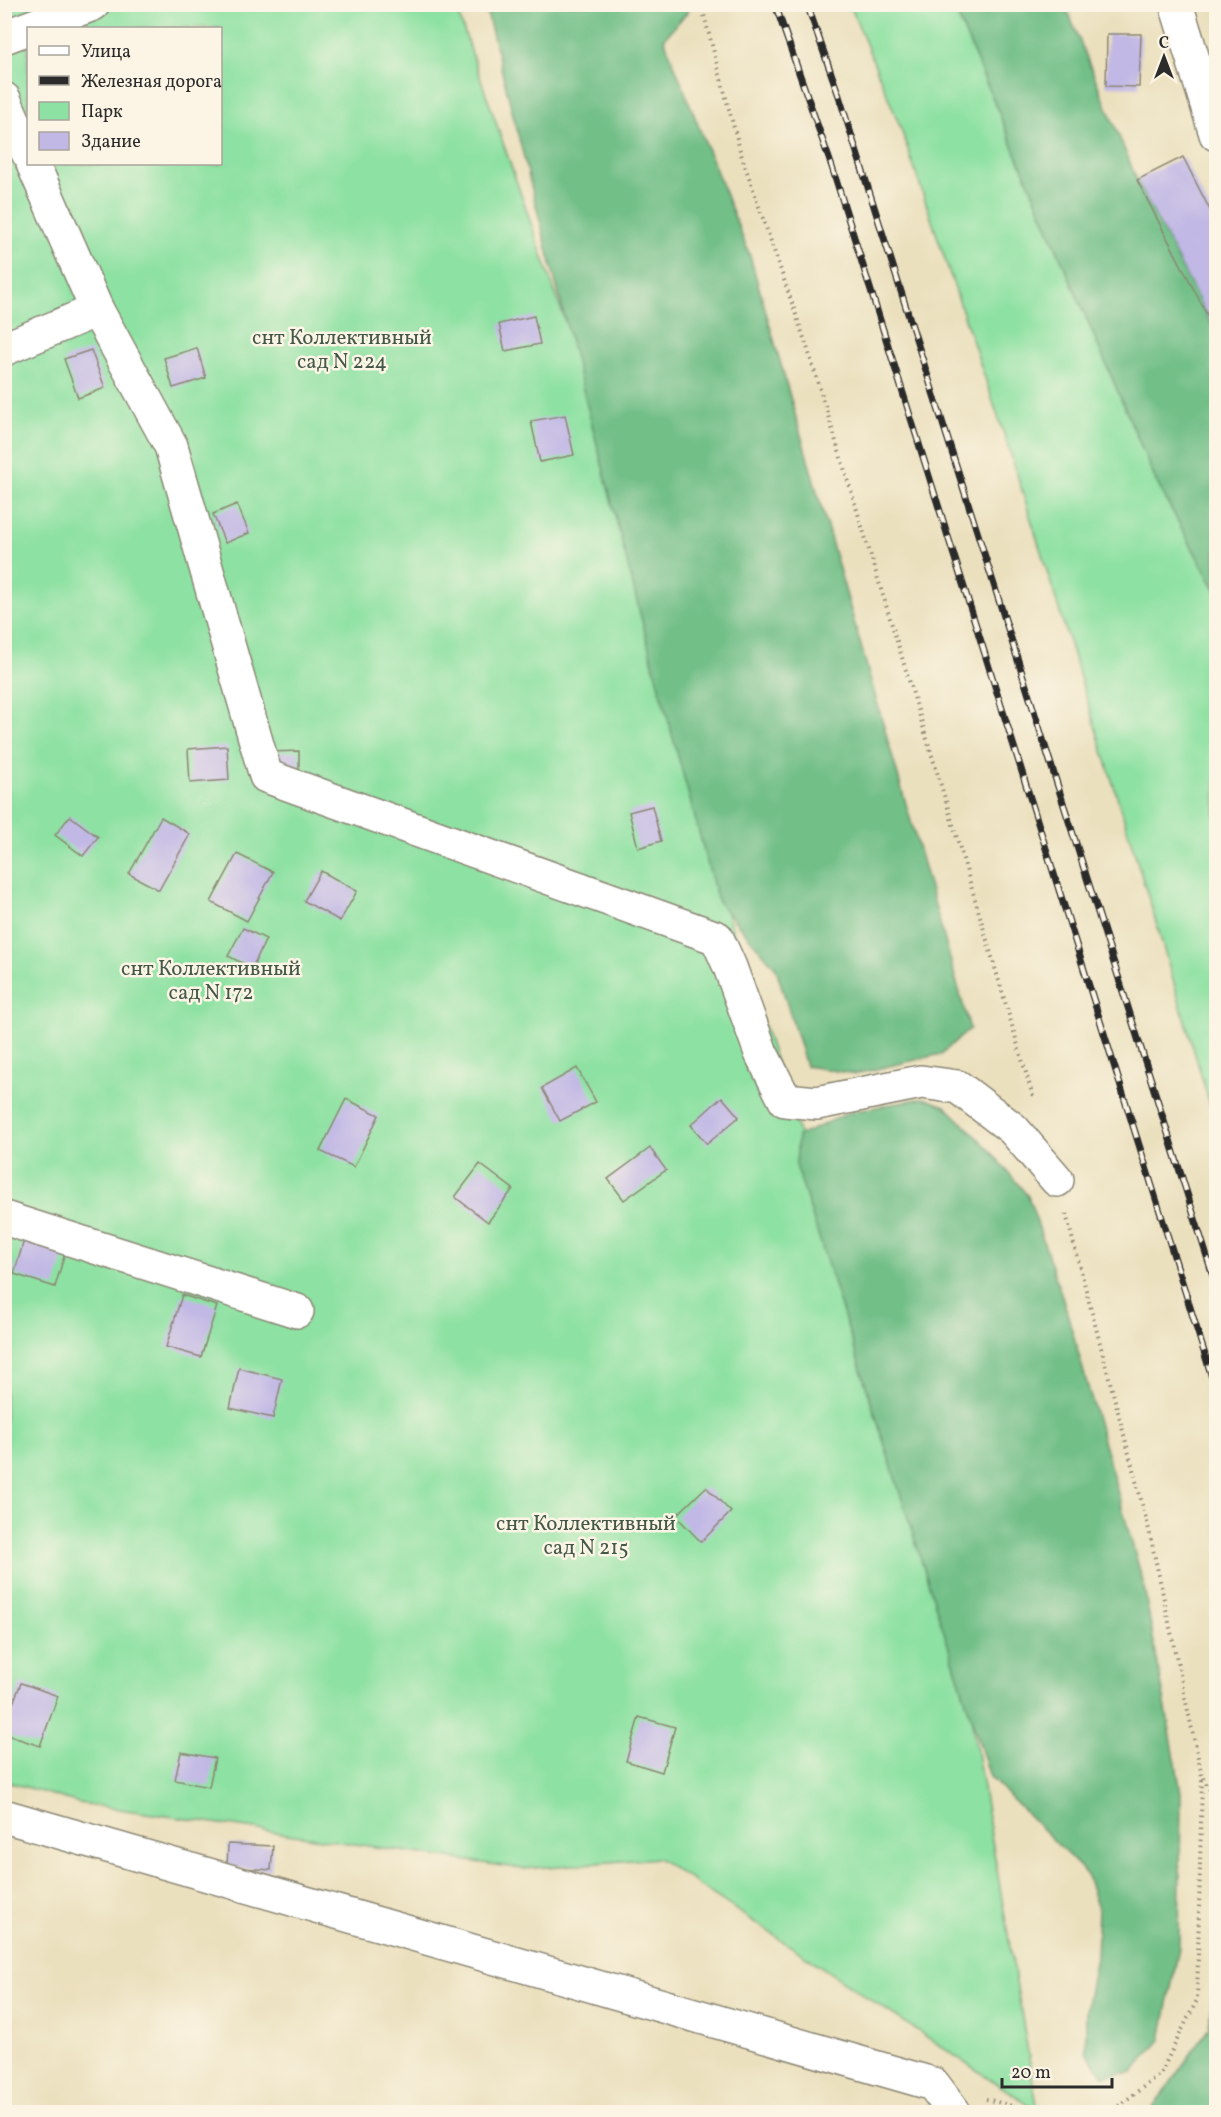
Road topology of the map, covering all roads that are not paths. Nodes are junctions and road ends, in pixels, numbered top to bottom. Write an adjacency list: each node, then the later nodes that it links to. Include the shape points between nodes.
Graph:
1 (93, 4): 3 (street)
2 (1176, 4): 7 (street)
3 (31, 27)
4 (27, 28): 5 (street)
5 (4, 37)
6 (4, 99): 8 (street)
7 (1216, 134)
8 (27, 151)
9 (33, 165): 10 (street)
10 (97, 310): 11 (street); 12 (street, via 171,446 266,776 717,938 761,1053 785,1100 817,1103 921,1082 958,1087 1013,1129)
11 (4, 349)
12 (1057, 1180)
13 (4, 1218): 14 (street)
14 (297, 1311)
15 (4, 1816): 16 (street, via 933,2084)
16 (954, 2112)

